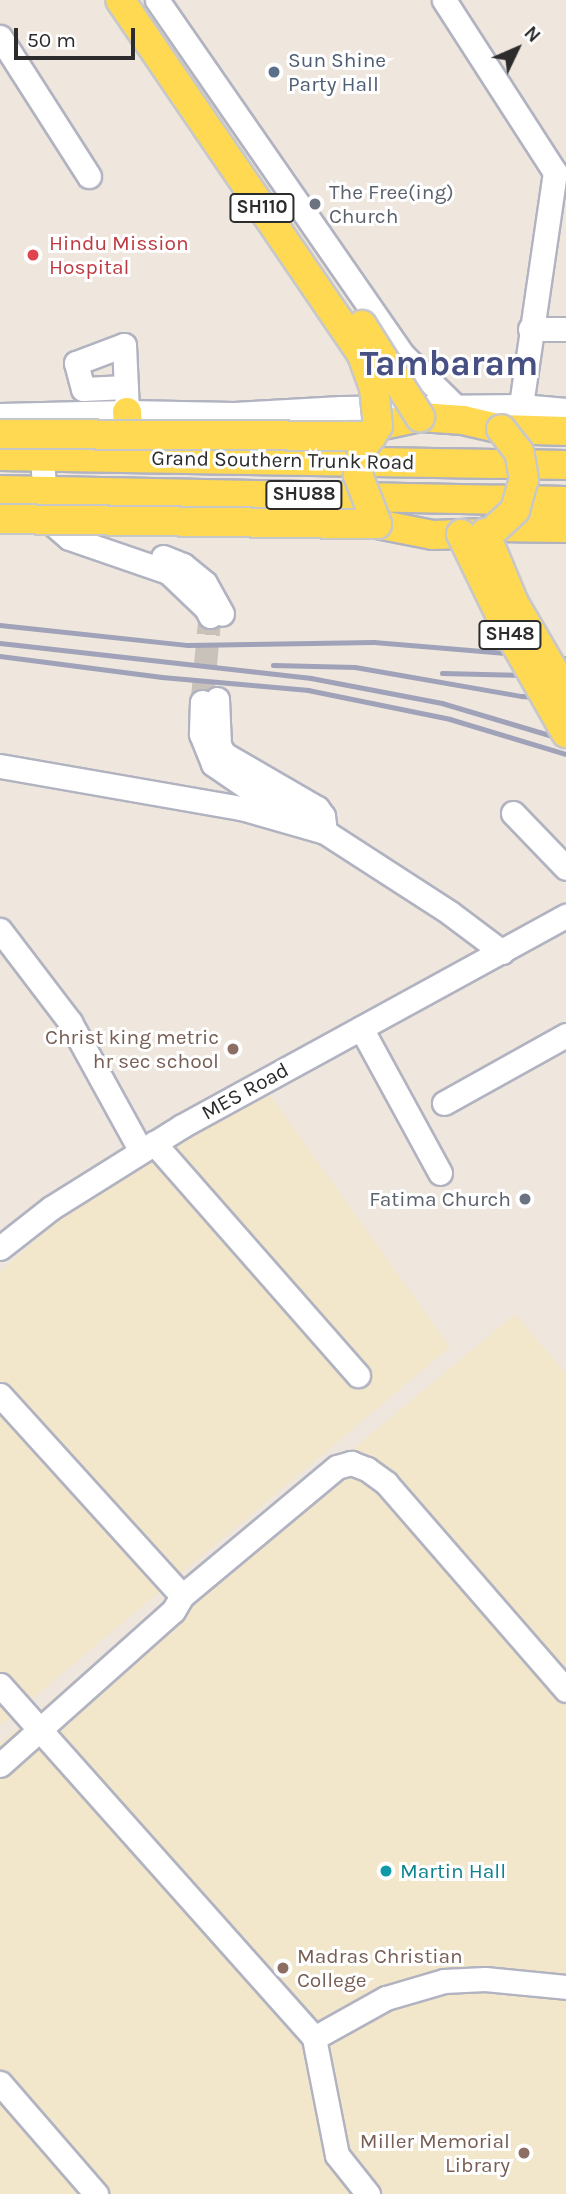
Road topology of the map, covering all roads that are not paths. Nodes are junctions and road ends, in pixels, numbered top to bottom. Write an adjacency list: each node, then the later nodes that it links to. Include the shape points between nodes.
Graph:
1 (120, 0): 17 (main road, SH110, bridge, via 361,353 374,388)
2 (138, 0): 15 (main road, SH110, bridge)
3 (157, 0): 12 (street, via 403,355)
4 (444, 0): 6 (street)
5 (0, 37): 7 (street)
6 (560, 172): 8 (street)
7 (89, 176)
8 (530, 329): 9 (street); 11 (street)
9 (566, 329)
10 (127, 400): 12 (street, via 234,414); 14 (street); 22 (main road)
11 (521, 406): 12 (street); 13 (street)
12 (456, 407)
13 (566, 410)
14 (0, 415)
15 (420, 416): 16 (main road); 17 (main road)
16 (501, 429): 18 (main road); 31 (main road, bridge, via 519,452 524,480 515,510)
17 (375, 431): 19 (main road, bridge); 29 (main road, bridge, via 363,448 358,475)
18 (566, 431)
19 (0, 434)
20 (0, 456): 21 (main road, Grand Southern Trunk Road / SHU88)
21 (42, 456): 22 (main road, Grand Southern Trunk Road / SHU88); 25 (street)
22 (131, 457): 23 (main road, Grand Southern Trunk Road / SHU88)
23 (566, 464)
24 (0, 491): 25 (main road, Grand Southern Trunk Road / SHU88)
25 (43, 491): 26 (main road, Grand Southern Trunk Road / SHU88); 26 (street, via 47,518 69,538 168,572 217,617 205,583 183,565 84,531 79,526)
26 (74, 491): 27 (main road, Grand Southern Trunk Road / SHU88)
27 (566, 501)
28 (0, 519): 29 (main road, bridge)
29 (377, 524): 31 (main road, via 433,535)
30 (566, 528): 31 (main road)
31 (481, 531): 32 (main road, SH48, bridge, via 514,603); 34 (main road, SH48, bridge, via 506,627)
32 (566, 692)
33 (210, 701): 37 (street, via 201,734 213,764)
34 (566, 733)
35 (0, 766): 37 (street, via 241,808)
36 (513, 813): 38 (street)
37 (317, 830): 41 (street, via 450,913)
38 (566, 868)
39 (566, 916): 41 (street, MES Road)
40 (0, 930): 45 (street, via 70,1022)
41 (502, 952): 42 (street, MES Road)
42 (360, 1028): 45 (street, MES Road); 46 (street)
43 (566, 1035): 44 (street)
44 (444, 1102)
45 (148, 1147): 47 (street, MES Road, via 51,1208); 48 (street)
46 (440, 1173)
47 (0, 1248)
48 (358, 1375)
49 (0, 1395): 50 (street)
50 (182, 1595): 52 (street, via 318,1481 351,1463 386,1483); 53 (street, via 173,1611)
51 (0, 1685): 53 (street)
52 (566, 1690)
53 (40, 1733): 54 (street); 56 (street)
54 (0, 1765)
55 (566, 1987): 56 (street, via 485,1979 444,1981 386,1998)
56 (314, 2038): 59 (street, via 337,2155)
57 (0, 2083): 58 (street)
58 (96, 2194)
59 (368, 2194)

